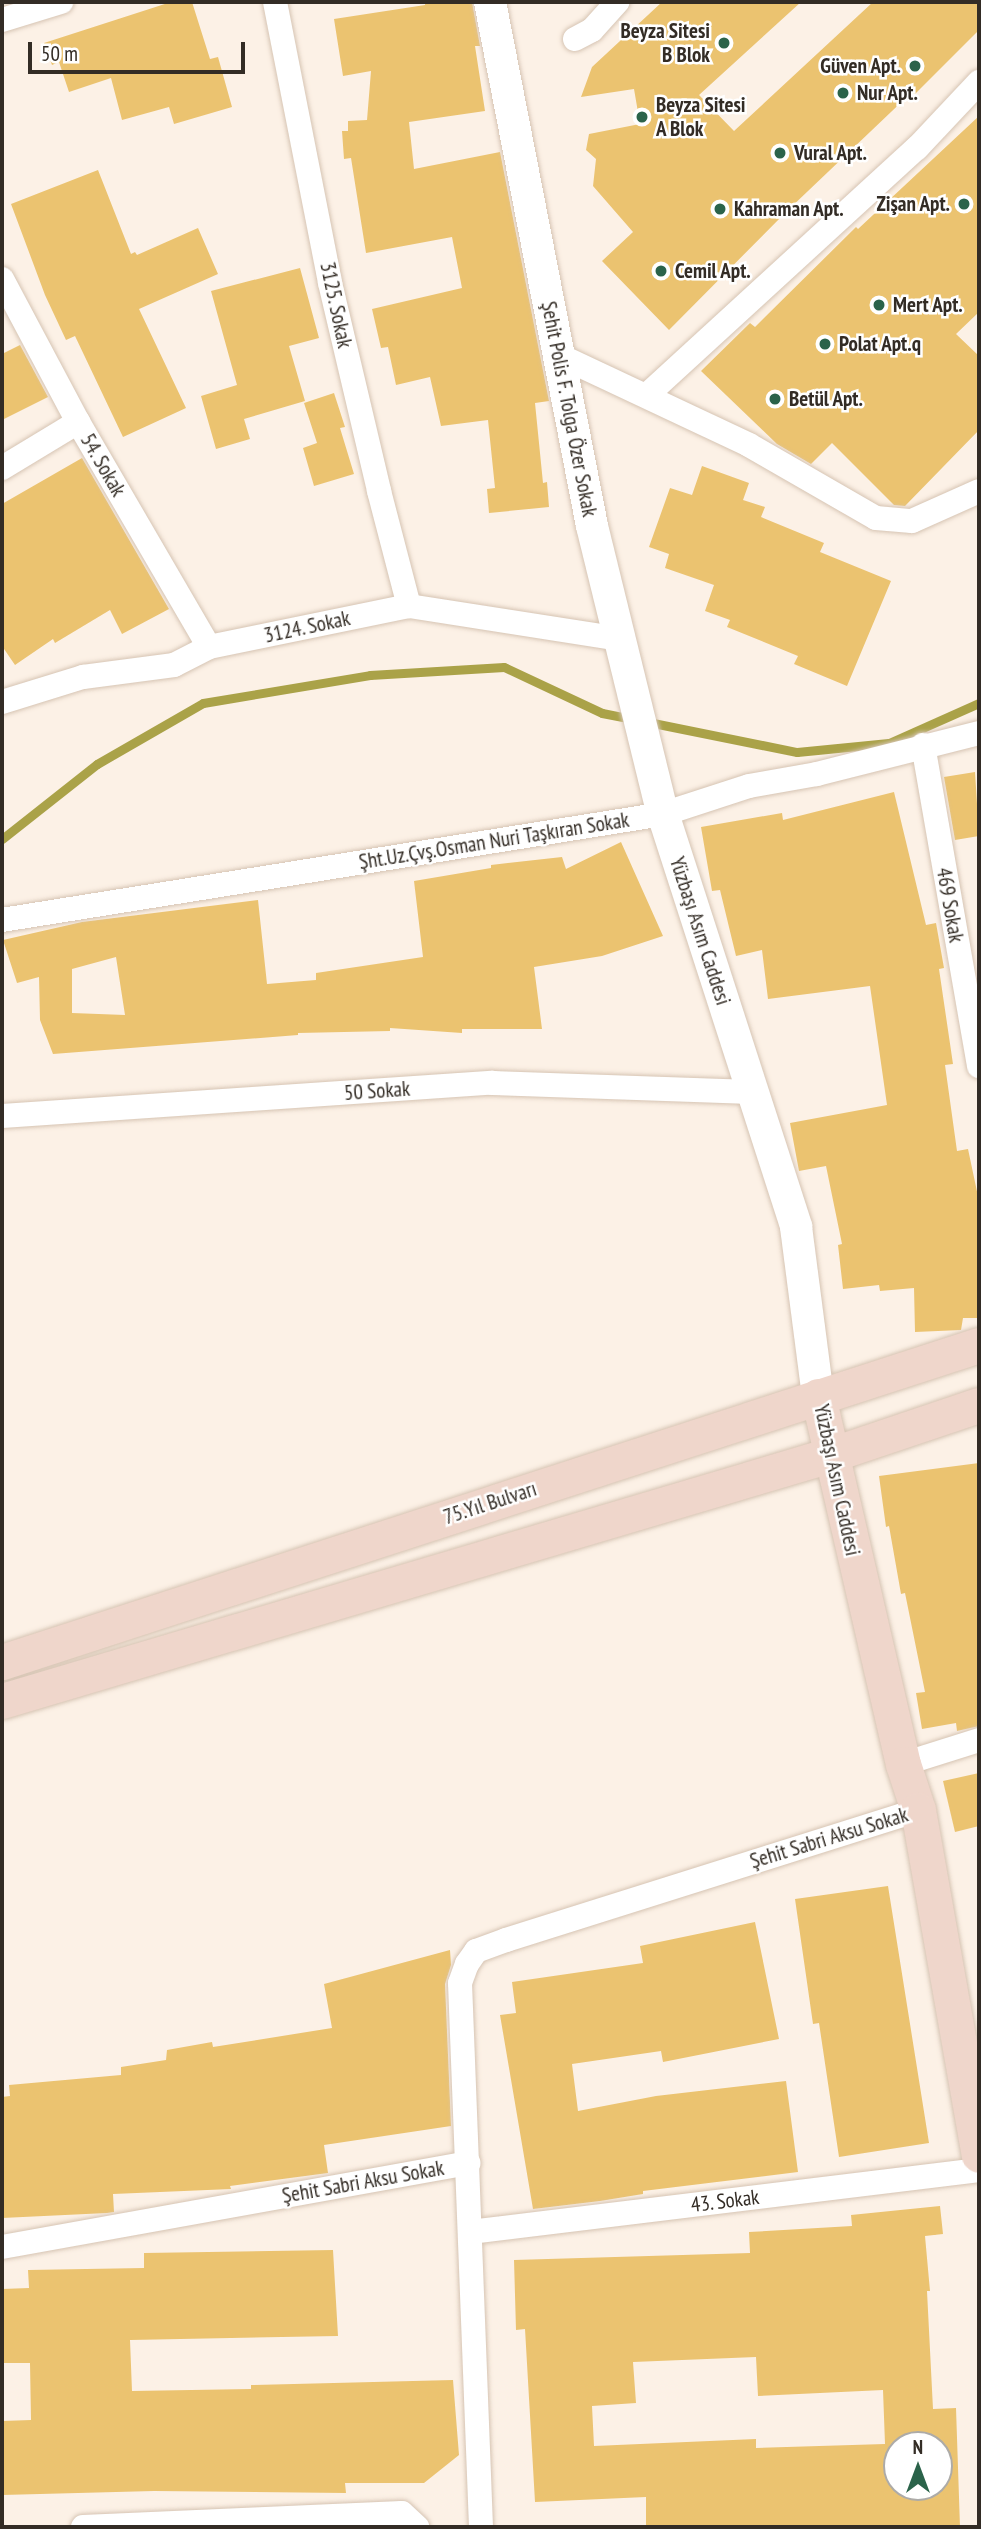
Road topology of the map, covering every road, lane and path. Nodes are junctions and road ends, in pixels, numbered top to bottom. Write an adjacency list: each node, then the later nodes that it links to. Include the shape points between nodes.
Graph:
1 (61, 2): 5 (street)
2 (277, 2): 14 (street, 3125. Sokak, via 330,283)
3 (490, 2): 9 (street, Şehit Polis F. Tolga Özer Sokak)
4 (617, 2): 6 (street, via 592,30)
5 (2, 20)
6 (575, 39)
7 (979, 82): 10 (street, via 917,148)
8 (2, 279): 11 (street, 54. Sokak)
9 (558, 355): 10 (street); 15 (street, Şehit Polis F. Tolga Özer Sokak)
10 (648, 395): 13 (street, via 876,518 912,521)
11 (78, 422): 12 (street); 16 (street, 54. Sokak)
12 (2, 468)
13 (979, 491)
14 (409, 606): 15 (street, 3124. Sokak); 16 (street, 3124. Sokak)
15 (619, 639): 20 (street, Şehit Polis F. Tolga Özer Sokak)
16 (209, 647): 17 (street, 3124. Sokak, via 174,665 83,677)
17 (2, 702)
18 (979, 733): 19 (street, Şht.Uz.Çvş.Osman Nuri Taşkıran Sokak)
19 (923, 745): 20 (street, Şht.Uz.Çvş.Osman Nuri Taşkıran Sokak, via 817,774 749,786); 22 (street, 469 Sokak)
20 (663, 814): 21 (street, Şht.Uz.Çvş.Osman Nuri Taşkıran Sokak); 23 (street, Yüzbaşı Asım Caddesi)
21 (2, 920)
22 (979, 1066)
23 (752, 1092): 24 (street, 50 Sokak, via 492,1083); 26 (street, Yüzbaşı Asım Caddesi, via 796,1227)
24 (3, 1111)
25 (979, 1345): 26 (main road, 75.Yıl Bulvarı)
26 (818, 1396): 28 (main road, Yüzbaşı Asım Caddesi); 29 (main road, 75.Yıl Bulvarı)
27 (979, 1405): 28 (main road)
28 (830, 1455): 30 (main road); 32 (main road, Yüzbaşı Asım Caddesi)
29 (2, 1662)
30 (2, 1701)
31 (979, 1740): 32 (street)
32 (903, 1764): 33 (main road, Yüzbaşı Asım Caddesi)
33 (918, 1810): 34 (main road, Yüzbaşı Asım Caddesi); 35 (street, Şehit Sabri Aksu Sokak, via 477,1951 460,1983)
34 (979, 2155)
35 (467, 2163): 37 (street); 38 (street, Şehit Sabri Aksu Sokak)
36 (979, 2170): 37 (street, 43. Sokak)
37 (470, 2232): 41 (street)
38 (2, 2246)
39 (83, 2527): 40 (street, via 402,2513)
40 (417, 2527)
41 (481, 2527)

